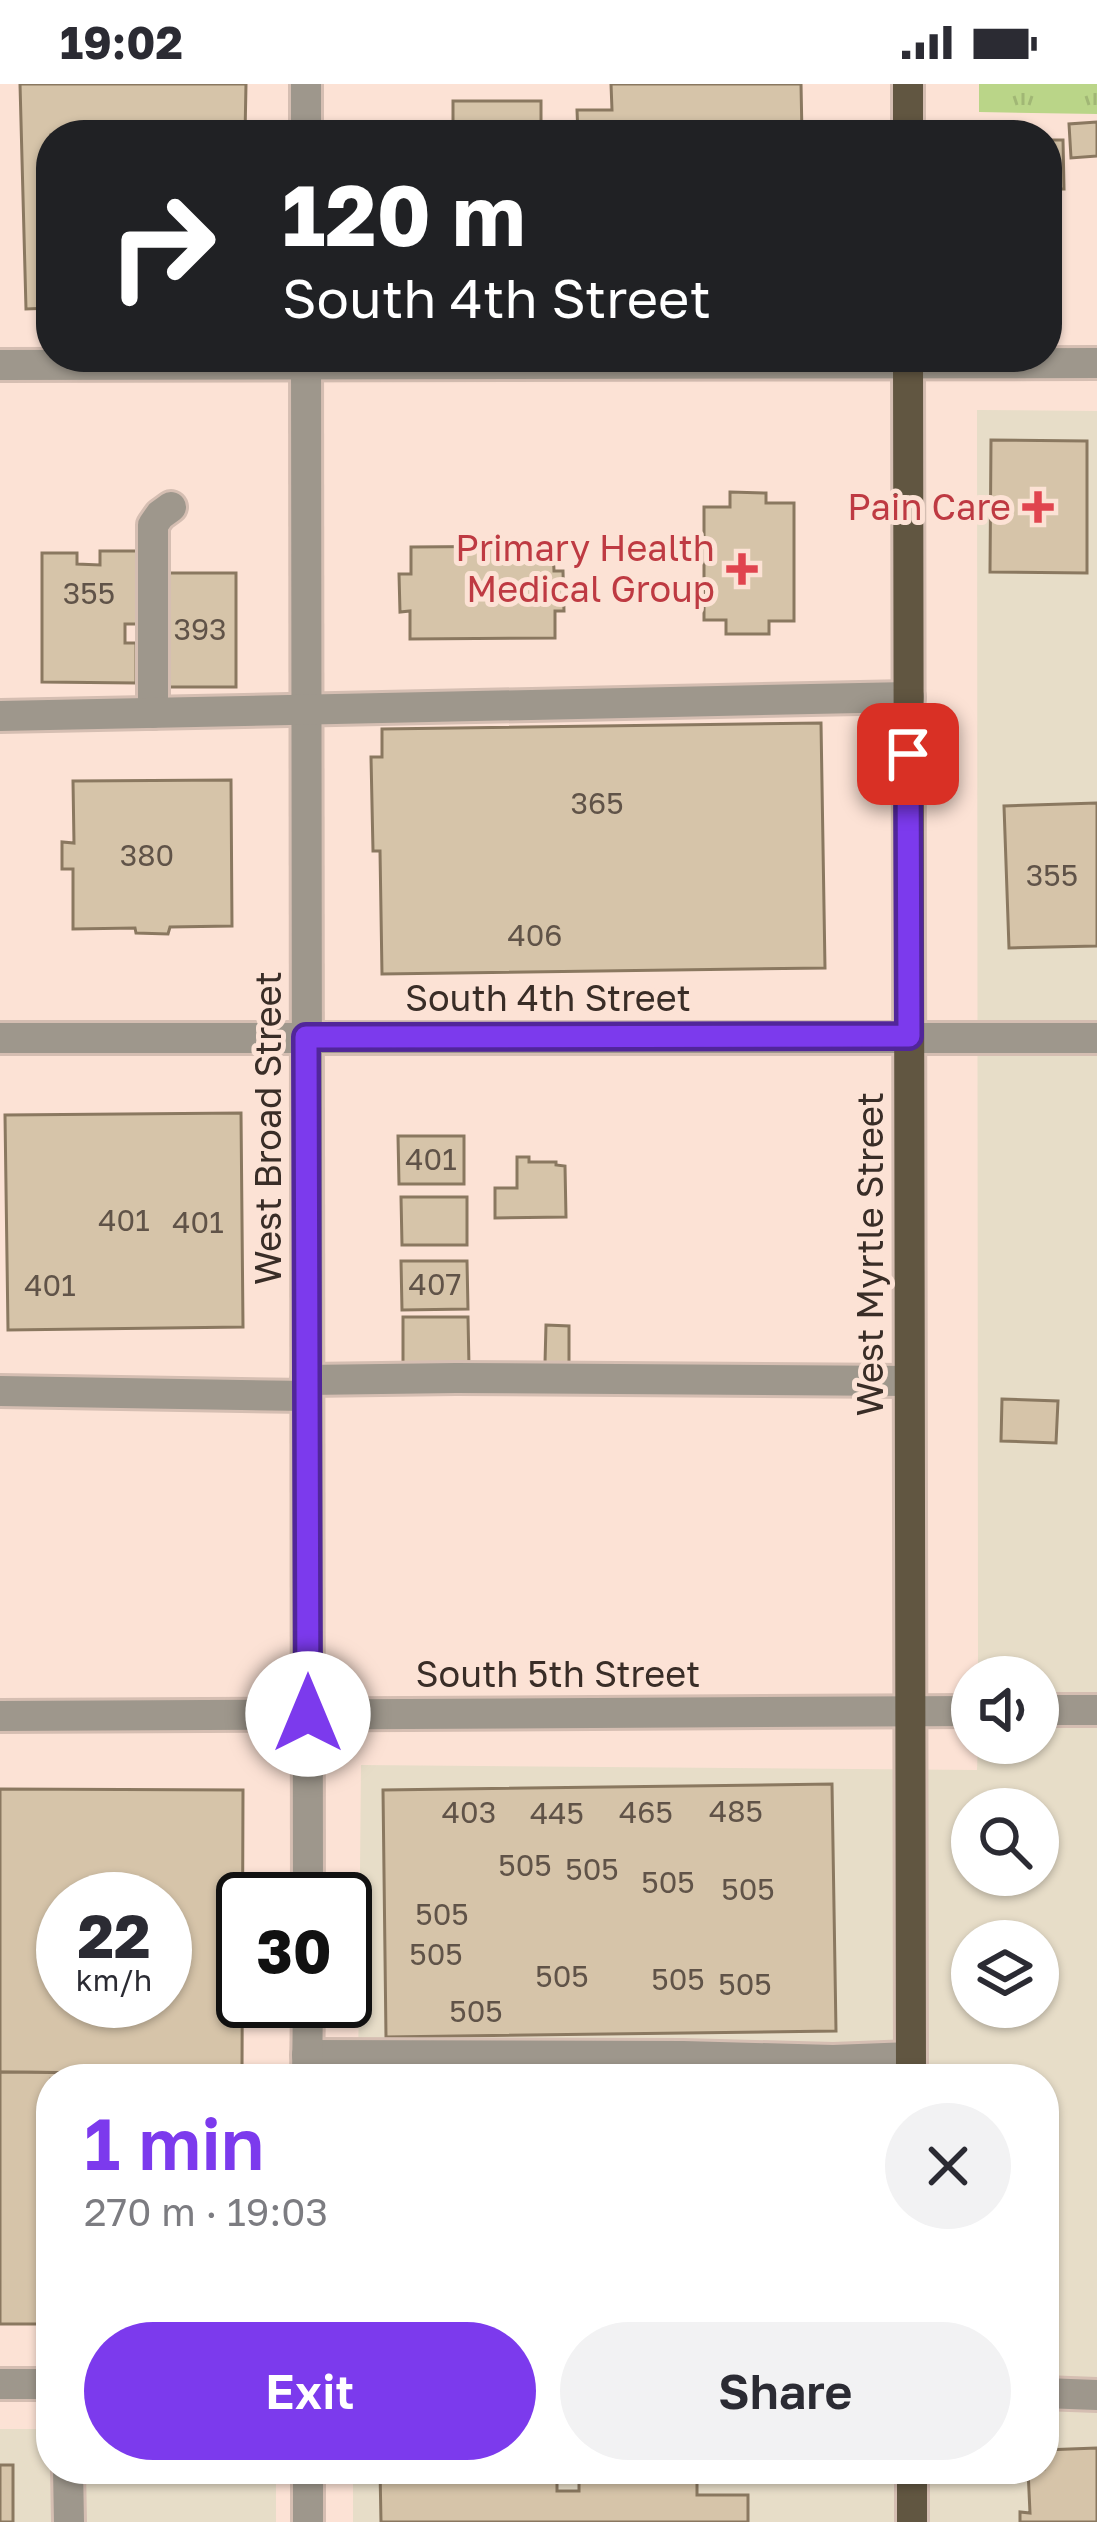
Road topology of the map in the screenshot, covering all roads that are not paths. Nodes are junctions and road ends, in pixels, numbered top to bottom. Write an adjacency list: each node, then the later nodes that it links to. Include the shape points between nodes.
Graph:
1 (306, 84): 3 (street)
2 (908, 84): 4 (main road)
3 (306, 120)
4 (908, 120)
5 (1062, 362): 6 (street)
6 (1097, 363)
7 (0, 365): 8 (street)
8 (36, 365)
9 (306, 372): 13 (street, West Broad Street)
10 (908, 372): 12 (main road, West Myrtle Street)
11 (171, 507): 14 (street, via 153,525)
12 (909, 697): 13 (street); 16 (main road, West Myrtle Street)
13 (306, 710): 14 (street); 17 (street, West Broad Street)
14 (153, 712): 15 (street)
15 (0, 716)
16 (909, 1036): 17 (street, South 4th Street); 19 (street, South 4th Street); 20 (main road, West Myrtle Street)
17 (306, 1037): 18 (street, South 4th Street); 21 (street, West Broad Street)
18 (0, 1038)
19 (1097, 1038)
20 (909, 1382): 21 (street, via 456,1378); 25 (main road, West Myrtle Street)
21 (307, 1388): 22 (street); 27 (street, West Broad Street)
22 (0, 1390)
23 (1059, 1710): 24 (street)
24 (1097, 1710)
25 (910, 1711): 26 (street, South 5th Street); 27 (street, South 5th Street); 34 (main road, West Myrtle Street)
26 (951, 1711)
27 (308, 1714): 28 (street, South 5th Street); 29 (street, West Broad Street)
28 (0, 1716)
29 (308, 1872)
30 (308, 2028): 31 (street)
31 (308, 2064)
32 (404, 2064): 33 (street, via 661,2056)
33 (872, 2064)
34 (911, 2064)
35 (0, 2384): 36 (street)
36 (36, 2384)
37 (1059, 2393): 38 (street)
38 (1097, 2395)
39 (68, 2484): 42 (street)
40 (308, 2484): 43 (street)
41 (912, 2484): 44 (main road)
42 (69, 2522)
43 (308, 2522)
44 (912, 2522)

